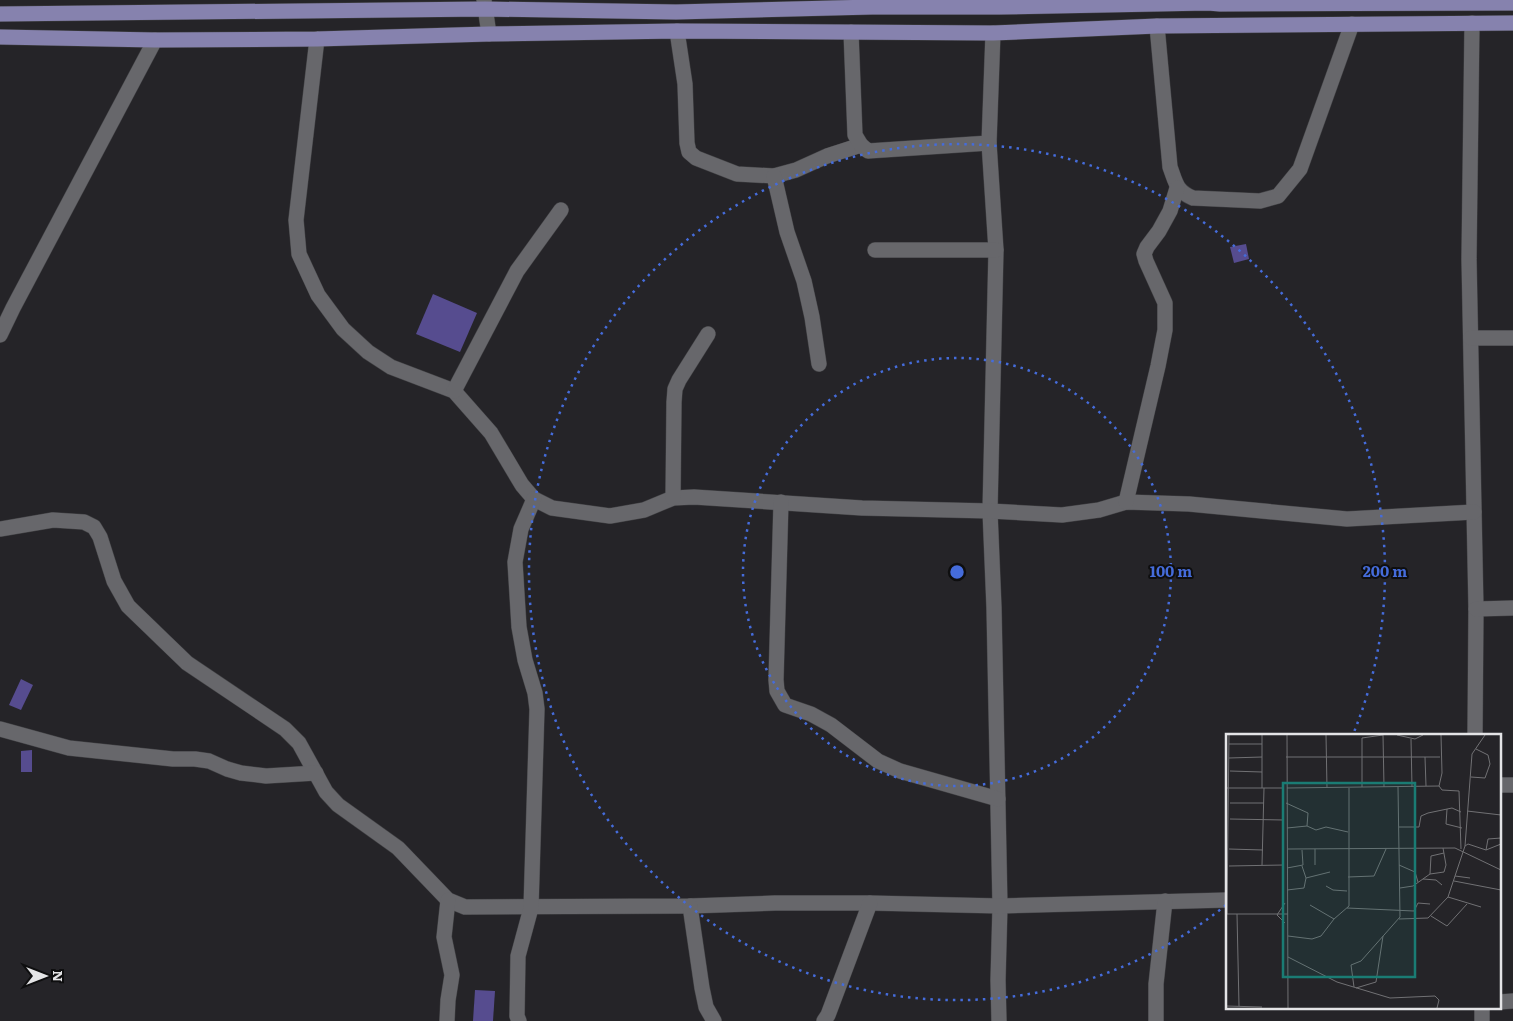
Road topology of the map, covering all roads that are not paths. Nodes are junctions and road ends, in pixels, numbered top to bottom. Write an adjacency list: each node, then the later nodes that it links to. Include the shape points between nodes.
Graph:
1 (443, 0): 8 (main road)
2 (551, 0): 9 (main road)
3 (1220, 2): 4 (main road); 6 (main road, via 998,7); 14 (main road)
4 (1472, 2): 5 (main road)
5 (1513, 3)
6 (872, 4): 9 (main road, via 676,12)
7 (484, 5): 8 (main road); 9 (main road); 19 (street)
8 (423, 10): 10 (main road)
9 (579, 11)
10 (0, 14)
11 (1472, 23): 12 (main road); 13 (main road); 32 (street)
12 (1513, 23)
13 (1352, 24): 14 (main road); 26 (street, via 1300,169 1278,196 1260,201 1193,198)
14 (1220, 25): 15 (main road)
15 (1157, 26): 18 (main road); 26 (street, via 1170,166)
16 (677, 31): 17 (main road); 19 (main road); 25 (street, via 689,152 696,158 737,174)
17 (851, 32): 18 (main road); 24 (street, via 855,135)
18 (993, 33): 23 (street)
19 (489, 34): 21 (main road)
20 (0, 37): 22 (main road)
21 (317, 39): 22 (main road); 35 (street, via 296,220 299,254 318,295 343,329 368,352 391,367)
22 (155, 40): 31 (street)
23 (989, 144): 24 (street, via 868,151); 29 (street)
24 (861, 145): 25 (street)
25 (774, 176): 34 (street, via 787,232 804,281)
26 (1177, 188): 39 (street, via 1170,211 1144,254 1165,303 1165,330)
27 (560, 210): 35 (street, via 516,271)
28 (874, 250): 29 (street)
29 (996, 250): 40 (street)
30 (708, 334): 36 (street, via 675,389)
31 (0, 336)
32 (1471, 338): 33 (street); 41 (street)
33 (1513, 338)
34 (819, 364)
35 (454, 391): 37 (street, via 492,433 522,485)
36 (673, 498): 37 (street, via 644,510 610,516 552,508); 38 (street)
37 (534, 499): 57 (street, via 521,529 515,562 519,627 537,709)
38 (781, 502): 40 (street, via 862,508); 50 (street, via 776,680 777,691 785,705 832,726 878,760 900,771)
39 (1126, 502): 40 (street, via 1062,515); 41 (street, via 1189,504 1347,519)
40 (990, 511): 50 (street)
41 (1474, 512): 44 (street)
42 (0, 529): 47 (street, via 53,520 84,522 94,527 114,580 128,606 187,663 285,729 299,743)
43 (1513, 608): 44 (street)
44 (1476, 609): 46 (street)
45 (0, 729): 47 (street, via 69,748 195,759 241,774)
46 (1475, 734)
47 (316, 773): 51 (street, via 326,792 338,804 398,848)
48 (1500, 785): 49 (street)
49 (1513, 785)
50 (998, 799): 56 (street)
51 (448, 900): 57 (street, via 465,907); 61 (street, via 444,937 452,975)
52 (1226, 900): 53 (street)
53 (1165, 901): 56 (street); 66 (street, via 1156,984)
54 (870, 903): 55 (street); 56 (street); 64 (street)
55 (690, 906): 57 (street); 63 (street, via 702,988 706,1007)
56 (1000, 906): 65 (street)
57 (531, 908): 62 (street, via 518,956)
58 (1513, 1001): 59 (street)
59 (1500, 1002)
60 (1482, 1008): 67 (street)
61 (446, 1021)
62 (518, 1021)
63 (714, 1021)
64 (824, 1021)
65 (1000, 1021)
66 (1156, 1021)
67 (1482, 1021)

